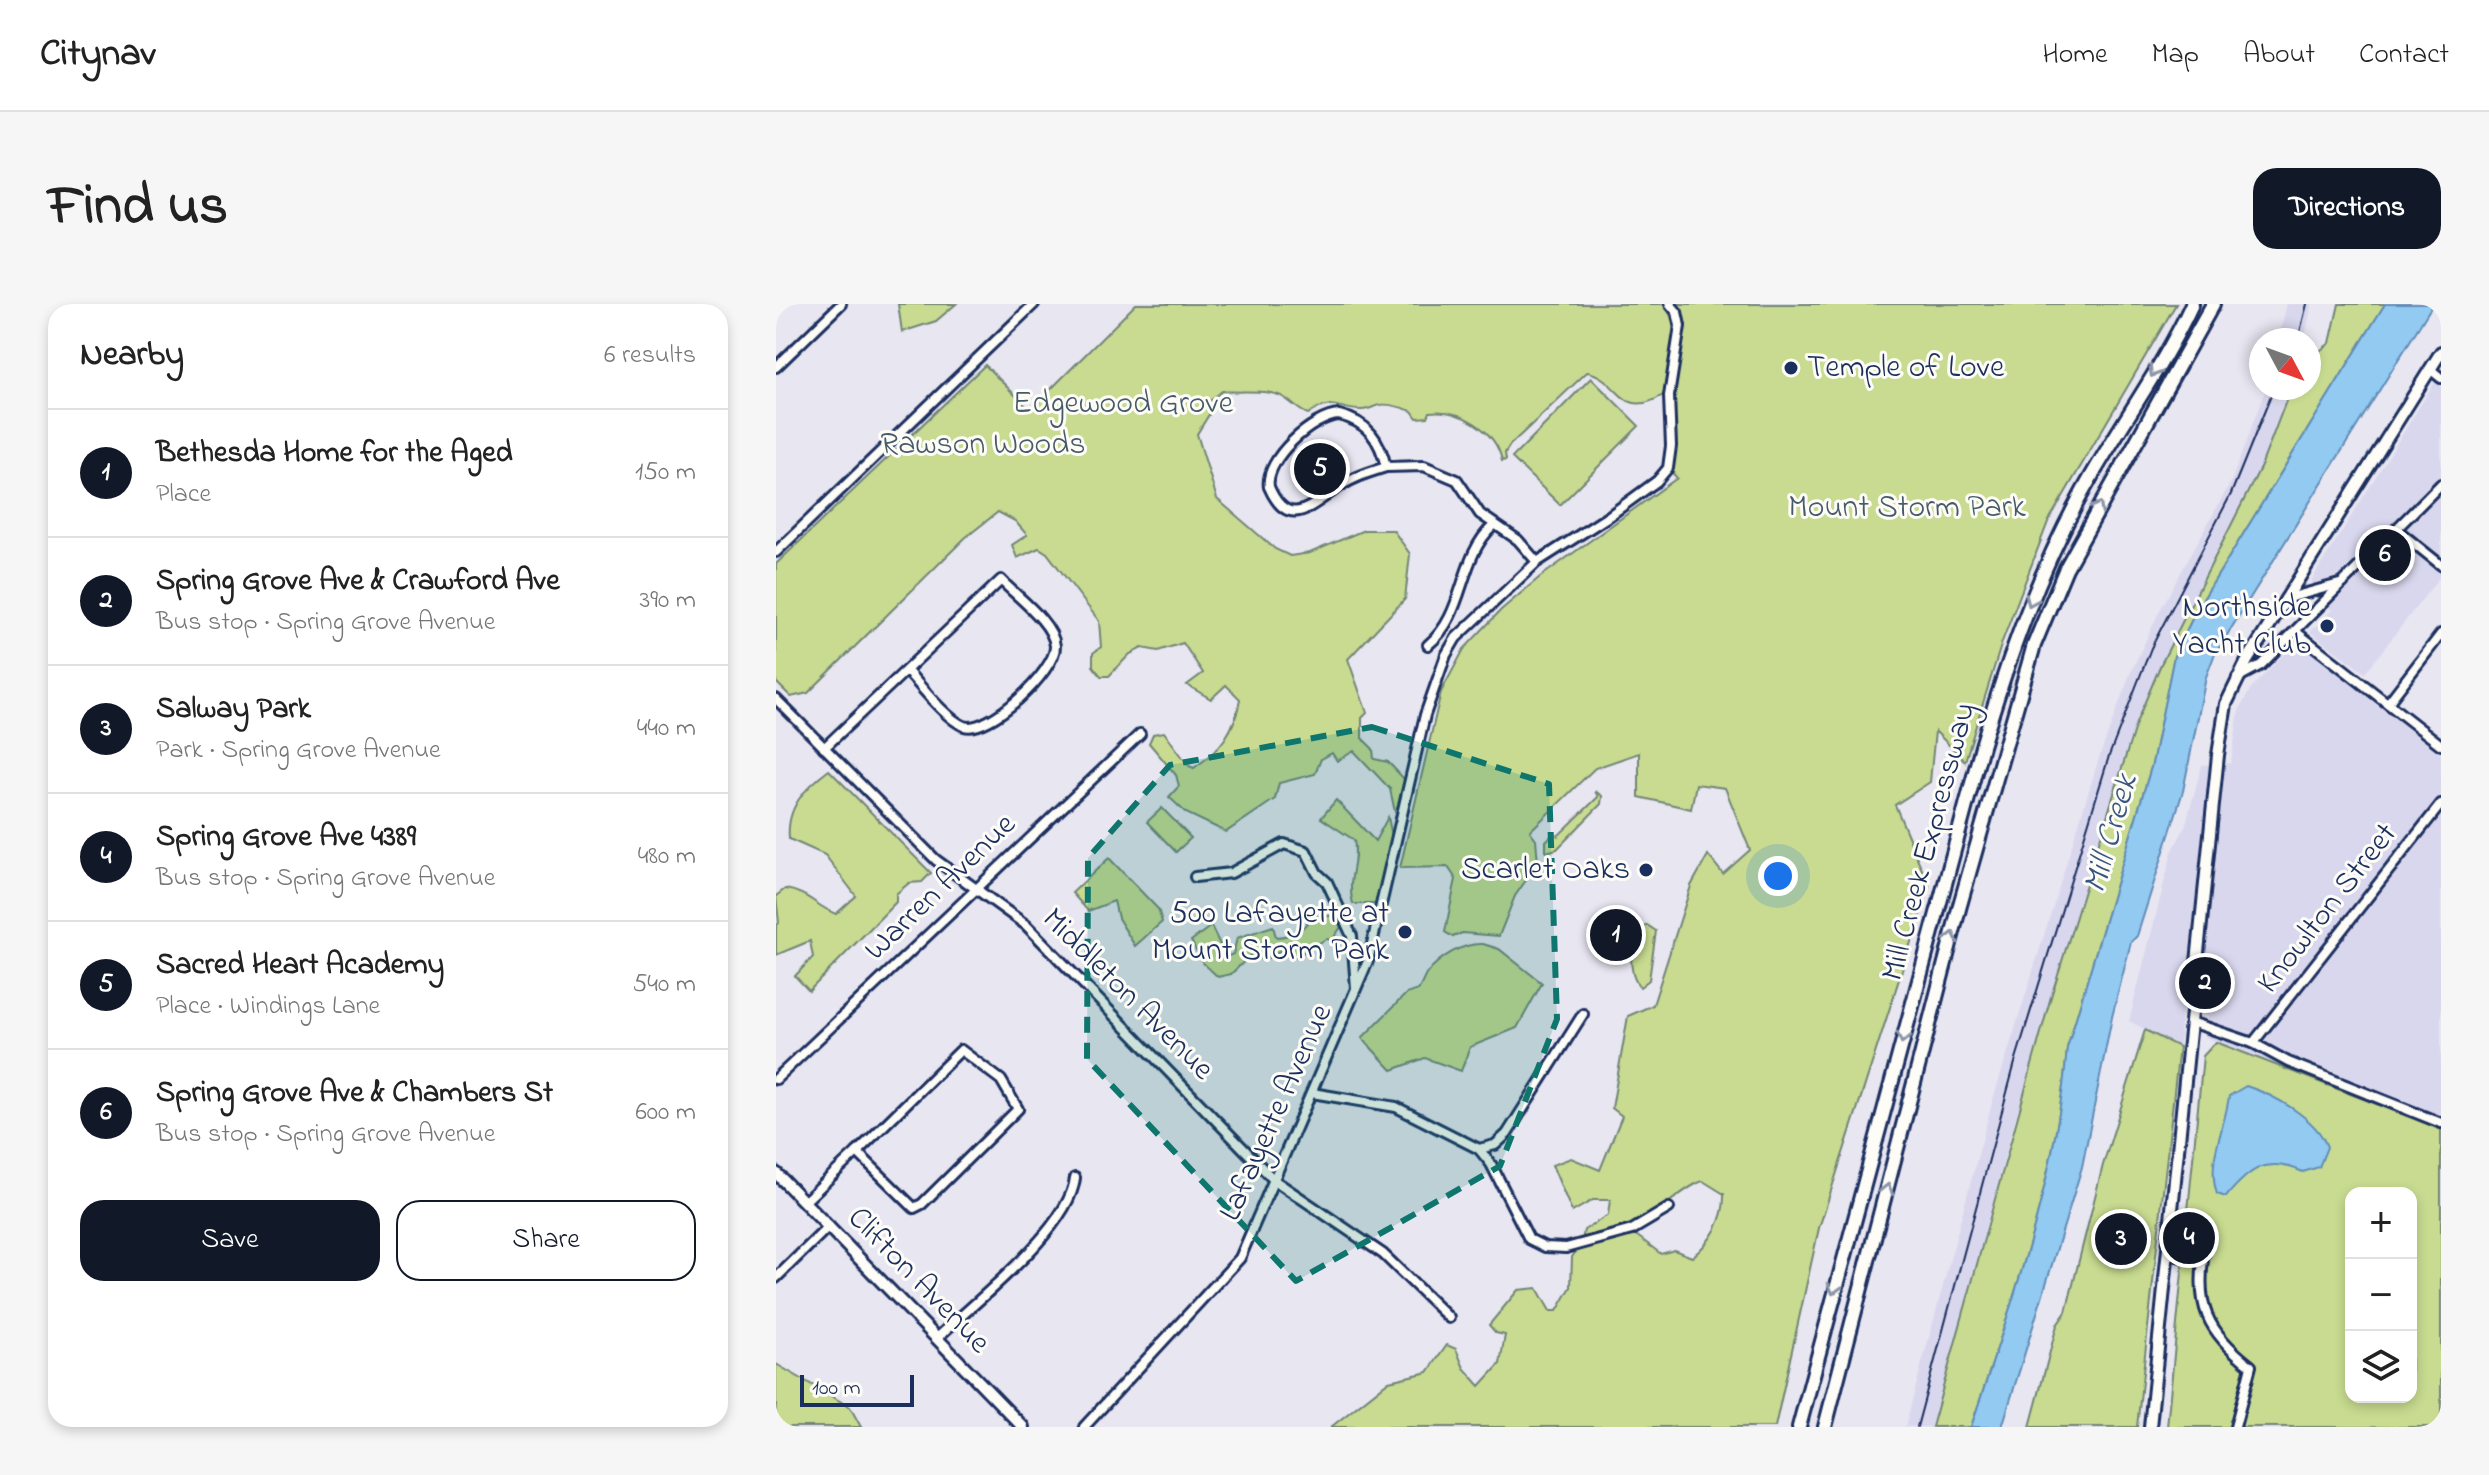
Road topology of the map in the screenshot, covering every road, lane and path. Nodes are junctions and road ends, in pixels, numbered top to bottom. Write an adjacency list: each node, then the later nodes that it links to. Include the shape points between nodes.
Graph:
1 (841, 304): 7 (street)
2 (1034, 304): 14 (street)
3 (1670, 304): 15 (street, Lafayette Avenue, via 1680,326 1669,396 1668,468 1609,516)
4 (2192, 304): 54 (highway, Mill Creek Expressway, one-way to 54, via 2081,495 2015,644 1978,761)
5 (2213, 304): 55 (highway, Mill Creek Expressway, one-way to 5, via 1968,876 2034,645 2066,568)
6 (2441, 352): 8 (main road)
7 (776, 367)
8 (2430, 369): 9 (street); 18 (main road)
9 (2441, 378)
10 (1386, 467): 10 (street, via 1379,442 1366,426 1332,415 1315,422 1273,463 1267,478 1280,504 1305,511 1354,478); 12 (street, via 1413,464 1450,475)
11 (2441, 484): 13 (street)
12 (1493, 526): 15 (street, via 1518,540); 21 (street, via 1472,555 1448,623)
13 (2396, 529): 16 (street); 17 (street)
14 (776, 552)
15 (1537, 562): 32 (street, Lafayette Avenue, via 1456,638 1435,678)
16 (2441, 565)
17 (2343, 583): 18 (street); 19 (street)
18 (2285, 599): 23 (main road)
19 (2296, 632): 23 (street, via 2253,672); 25 (street)
20 (2441, 634): 25 (street)
21 (1428, 645)
22 (906, 670): 22 (street, via 957,722 970,727 992,721 1046,671 1055,650 1051,634 1001,580); 28 (street)
23 (2236, 678): 34 (main road, via 2222,724)
24 (776, 699): 28 (street, Middleton Avenue)
25 (2388, 703): 27 (street)
26 (1140, 734): 31 (street, Warren Avenue)
27 (2441, 745)
28 (824, 748): 31 (street, Middleton Avenue, via 936,860)
29 (2441, 804): 35 (street, Knowlton Street)
30 (1195, 877): 32 (street, via 1231,873 1284,844 1306,851 1352,936)
31 (976, 888): 36 (street, Warren Avenue); 43 (street, Middleton Avenue, via 1026,925)
32 (1357, 991): 37 (street, Lafayette Avenue)
33 (1583, 1014): 39 (street, via 1507,1134 1495,1145)
34 (2191, 1022): 35 (street); 47 (main road)
35 (2253, 1043): 38 (street)
36 (776, 1079)
37 (1312, 1093): 39 (street, via 1396,1107); 43 (street, Lafayette Avenue)
38 (2441, 1123)
39 (1479, 1149): 45 (street, via 1535,1244 1566,1248 1633,1230)
40 (857, 1152): 40 (street, via 918,1207 1019,1106 1001,1080 961,1050); 44 (street)
41 (776, 1173): 44 (main road, Clifton Avenue)
42 (1075, 1178): 51 (street, via 1071,1199 1054,1226)
43 (1274, 1180): 50 (street, Middleton Avenue, via 1383,1254); 53 (street, Lafayette Avenue, via 1234,1268)
44 (804, 1202): 46 (main road, Clifton Avenue)
45 (1669, 1208)
46 (829, 1226): 49 (street); 51 (main road, Clifton Avenue)
47 (2168, 1249): 48 (street); 48 (street, via 2205,1248); 56 (main road)
48 (2202, 1261): 57 (street, via 2200,1291 2209,1320 2226,1347 2251,1366)
49 (776, 1278)
50 (1449, 1318)
51 (937, 1338): 52 (main road, Clifton Avenue)
52 (1023, 1427)
53 (1084, 1427)
54 (1799, 1427)
55 (1825, 1427)
56 (2150, 1427)
57 (2235, 1427)

